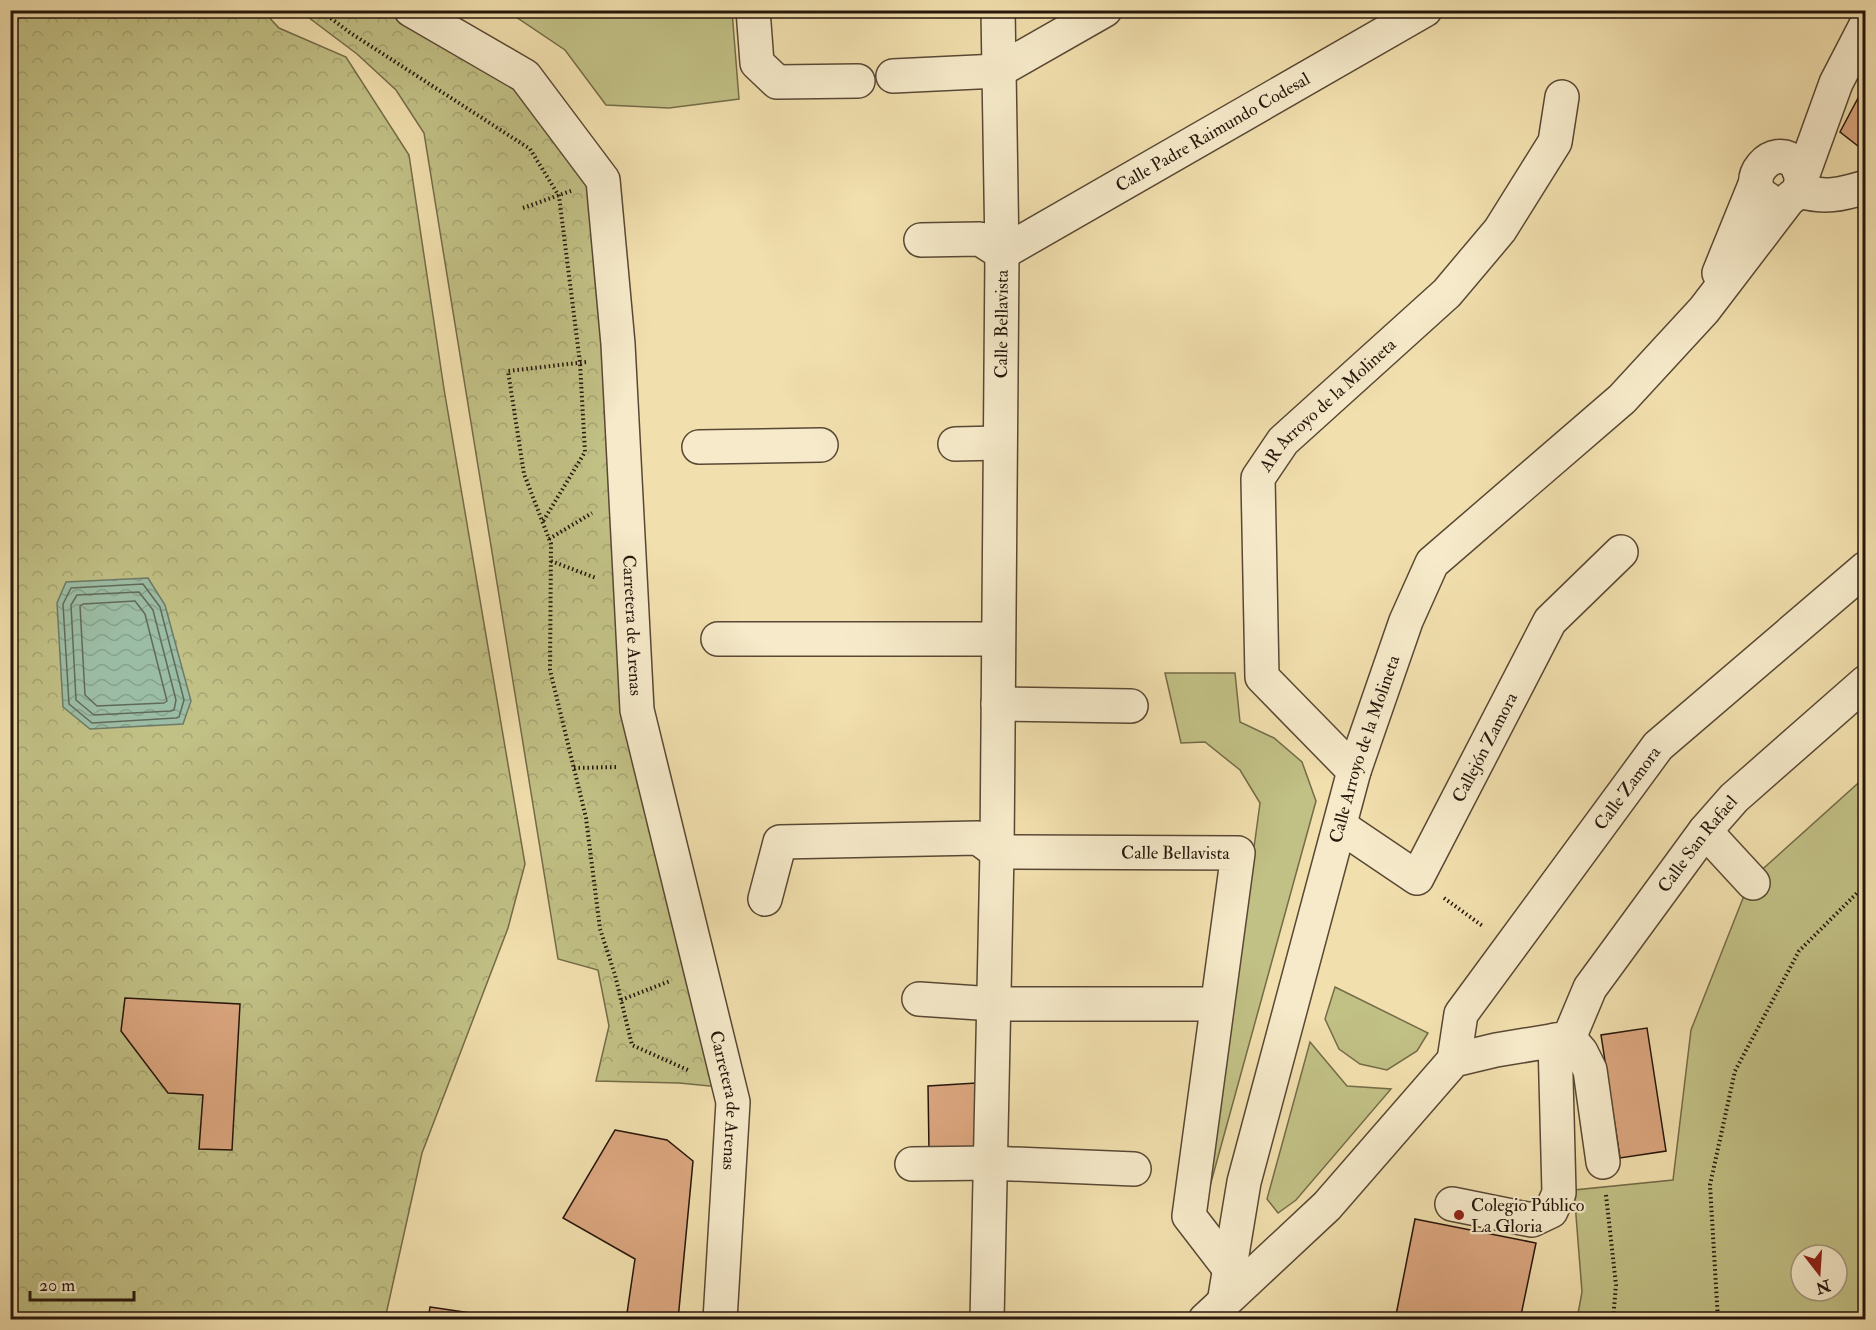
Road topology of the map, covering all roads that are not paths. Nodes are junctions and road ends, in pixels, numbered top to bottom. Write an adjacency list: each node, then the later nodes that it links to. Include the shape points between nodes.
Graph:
1 (411, 10): 48 (street, Carretera de Arenas, via 525,76 603,180 619,359 637,710 733,1102)
2 (753, 10): 9 (street, via 757,63 777,82)
3 (998, 10): 7 (street, Calle Bellavista)
4 (1105, 10): 7 (street)
5 (1417, 13): 17 (street, Calle Padre Raimundo Codesal)
6 (1866, 25): 10 (street, Calle Arroyo de la Molineta)
7 (998, 71): 8 (street); 17 (street, Calle Bellavista)
8 (893, 76)
9 (858, 81)
10 (1836, 83): 13 (street, Calle Arroyo de la Molineta); 15 (street, Calle Arroyo de la Molineta)
11 (1562, 97): 30 (street, AR Arroyo de la Molineta, via 1555,142 1500,230 1447,293 1283,441 1258,478 1262,677)
12 (1866, 163): 15 (street)
13 (1762, 170): 15 (street, via 1783,157 1796,164); 18 (street, Calle Arroyo de la Molineta)
14 (1866, 187): 15 (street, via 1846,194 1818,196)
15 (1796, 190): 18 (street, Calle Arroyo de la Molineta)
16 (921, 240): 17 (street, via 980,239)
17 (1002, 253): 19 (street, Calle Bellavista)
18 (1704, 310): 30 (street, Calle Arroyo de la Molineta, via 1622,399 1432,563 1406,621)
19 (999, 443): 20 (street); 26 (street, Calle Bellavista)
20 (955, 444)
21 (821, 445): 22 (street)
22 (699, 447)
23 (1621, 552): 31 (street, Callejón Zamora, via 1550,621 1417,878)
24 (1866, 568): 40 (street, Calle Zamora, via 1658,746 1461,1014)
25 (718, 639): 26 (street)
26 (998, 639): 28 (street, Calle Bellavista)
27 (1866, 682): 32 (street, Calle San Rafael, via 1734,798)
28 (998, 704): 29 (street); 33 (street, Calle Bellavista)
29 (1131, 706)
30 (1354, 771): 31 (street, Calle Arroyo de la Molineta)
31 (1340, 826): 46 (street, Calle Arroyo de la Molineta, via 1244,1182)
32 (1705, 831): 34 (street); 39 (street, Calle San Rafael, via 1590,988)
33 (997, 852): 35 (street, Calle Bellavista, via 978,838 780,842); 37 (street, Calle Bellavista); 38 (street, Calle Bellavista, via 1238,853)
34 (1753, 883)
35 (765, 899)
36 (919, 999): 37 (street)
37 (994, 1004): 38 (street); 42 (street, Calle Bellavista)
38 (1217, 1004): 46 (street, Calle Bellavista, via 1189,1216)
39 (1562, 1039): 40 (street); 41 (street, via 1581,1052 1590,1070); 45 (street, via 1559,1193 1551,1210 1533,1220)
40 (1454, 1060): 47 (street, via 1327,1206)
41 (1603, 1162)
42 (990, 1163): 43 (street); 44 (street); 49 (street, Calle Bellavista)
43 (912, 1164)
44 (1134, 1169)
45 (1452, 1204)
46 (1229, 1268): 47 (street, Calle Arroyo de la Molineta)
47 (1214, 1311)
48 (720, 1320)
49 (987, 1320)

